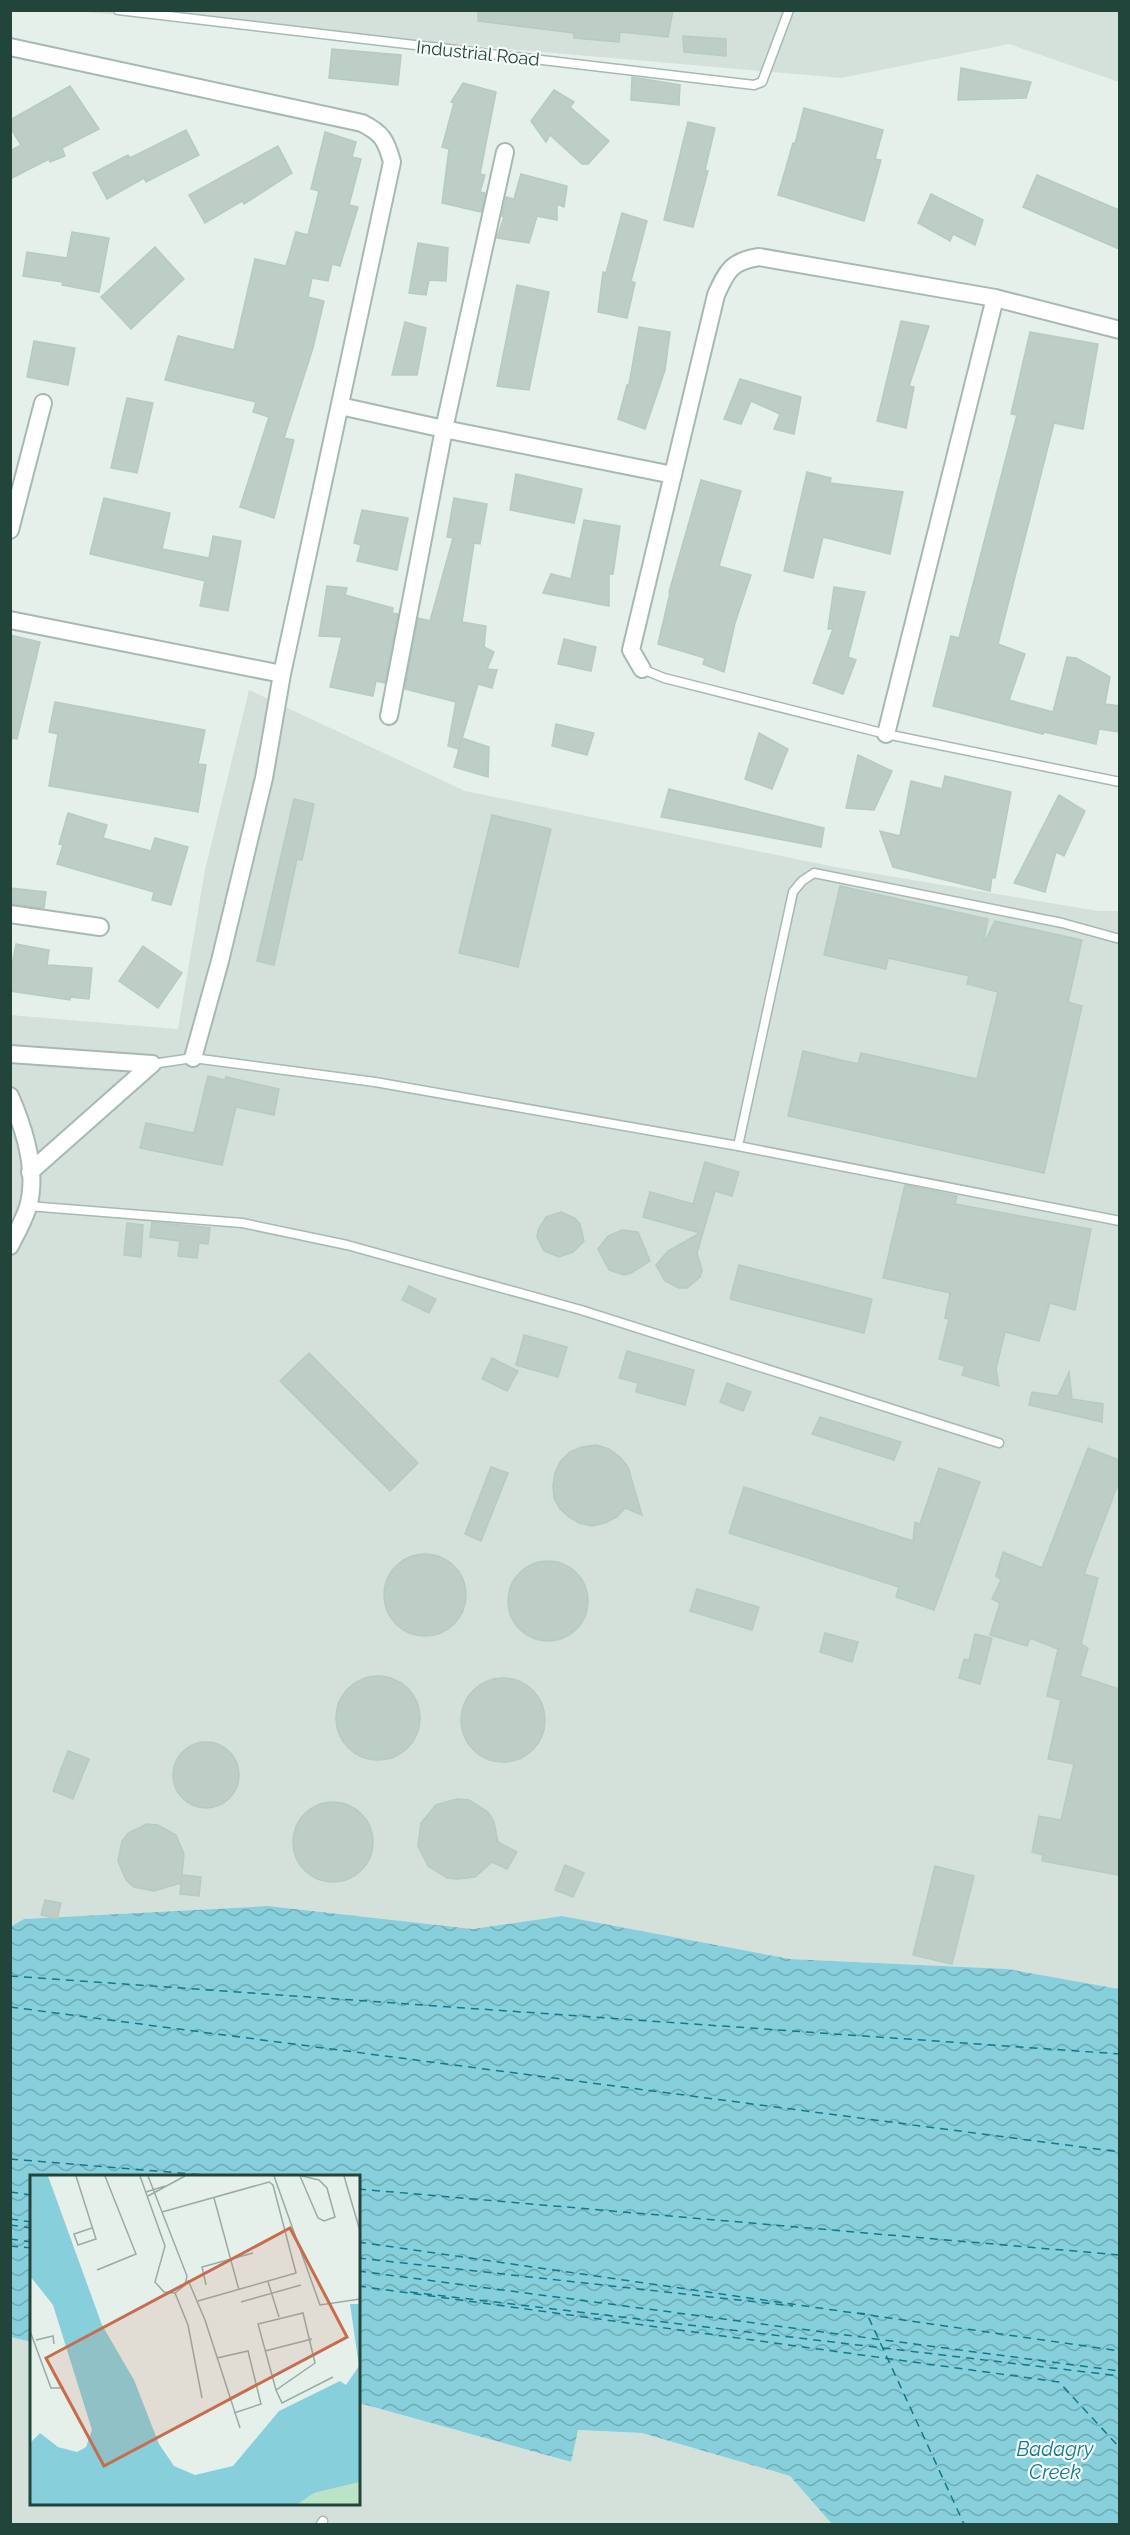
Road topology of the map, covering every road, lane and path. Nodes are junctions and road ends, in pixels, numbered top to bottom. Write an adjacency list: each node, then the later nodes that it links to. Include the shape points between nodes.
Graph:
1 (118, 10): 2 (lane, Industrial Road, via 754,85 762,82)
2 (789, 10)
3 (10, 47): 8 (street, via 362,123 378,131 392,162)
4 (505, 152): 9 (street)
5 (995, 298): 6 (street); 10 (street, via 759,257 740,260 724,276 716,295); 16 (street)
6 (1119, 330)
7 (43, 403): 11 (street)
8 (340, 406): 9 (street); 14 (street)
9 (444, 429): 10 (street); 15 (street)
10 (673, 475): 13 (street, via 632,650)
11 (10, 530)
12 (10, 620): 14 (street)
13 (642, 669): 16 (lane, via 664,678)
14 (282, 674): 22 (street, via 264,778)
15 (389, 716)
16 (886, 734): 17 (lane)
17 (1119, 782)
18 (10, 914): 19 (street)
19 (100, 927)
20 (1119, 939): 25 (lane, via 1062,923 814,873 793,892)
21 (10, 1054): 23 (street)
22 (193, 1058): 23 (lane); 25 (lane, via 375,1082)
23 (152, 1064): 26 (street)
24 (10, 1096): 26 (street, via 28,1144)
25 (738, 1146): 28 (lane)
26 (30, 1172): 27 (street)
27 (28, 1206): 29 (street); 30 (lane, via 242,1224 347,1245 581,1310)
28 (1119, 1221)
29 (10, 1246)
30 (999, 1443)

